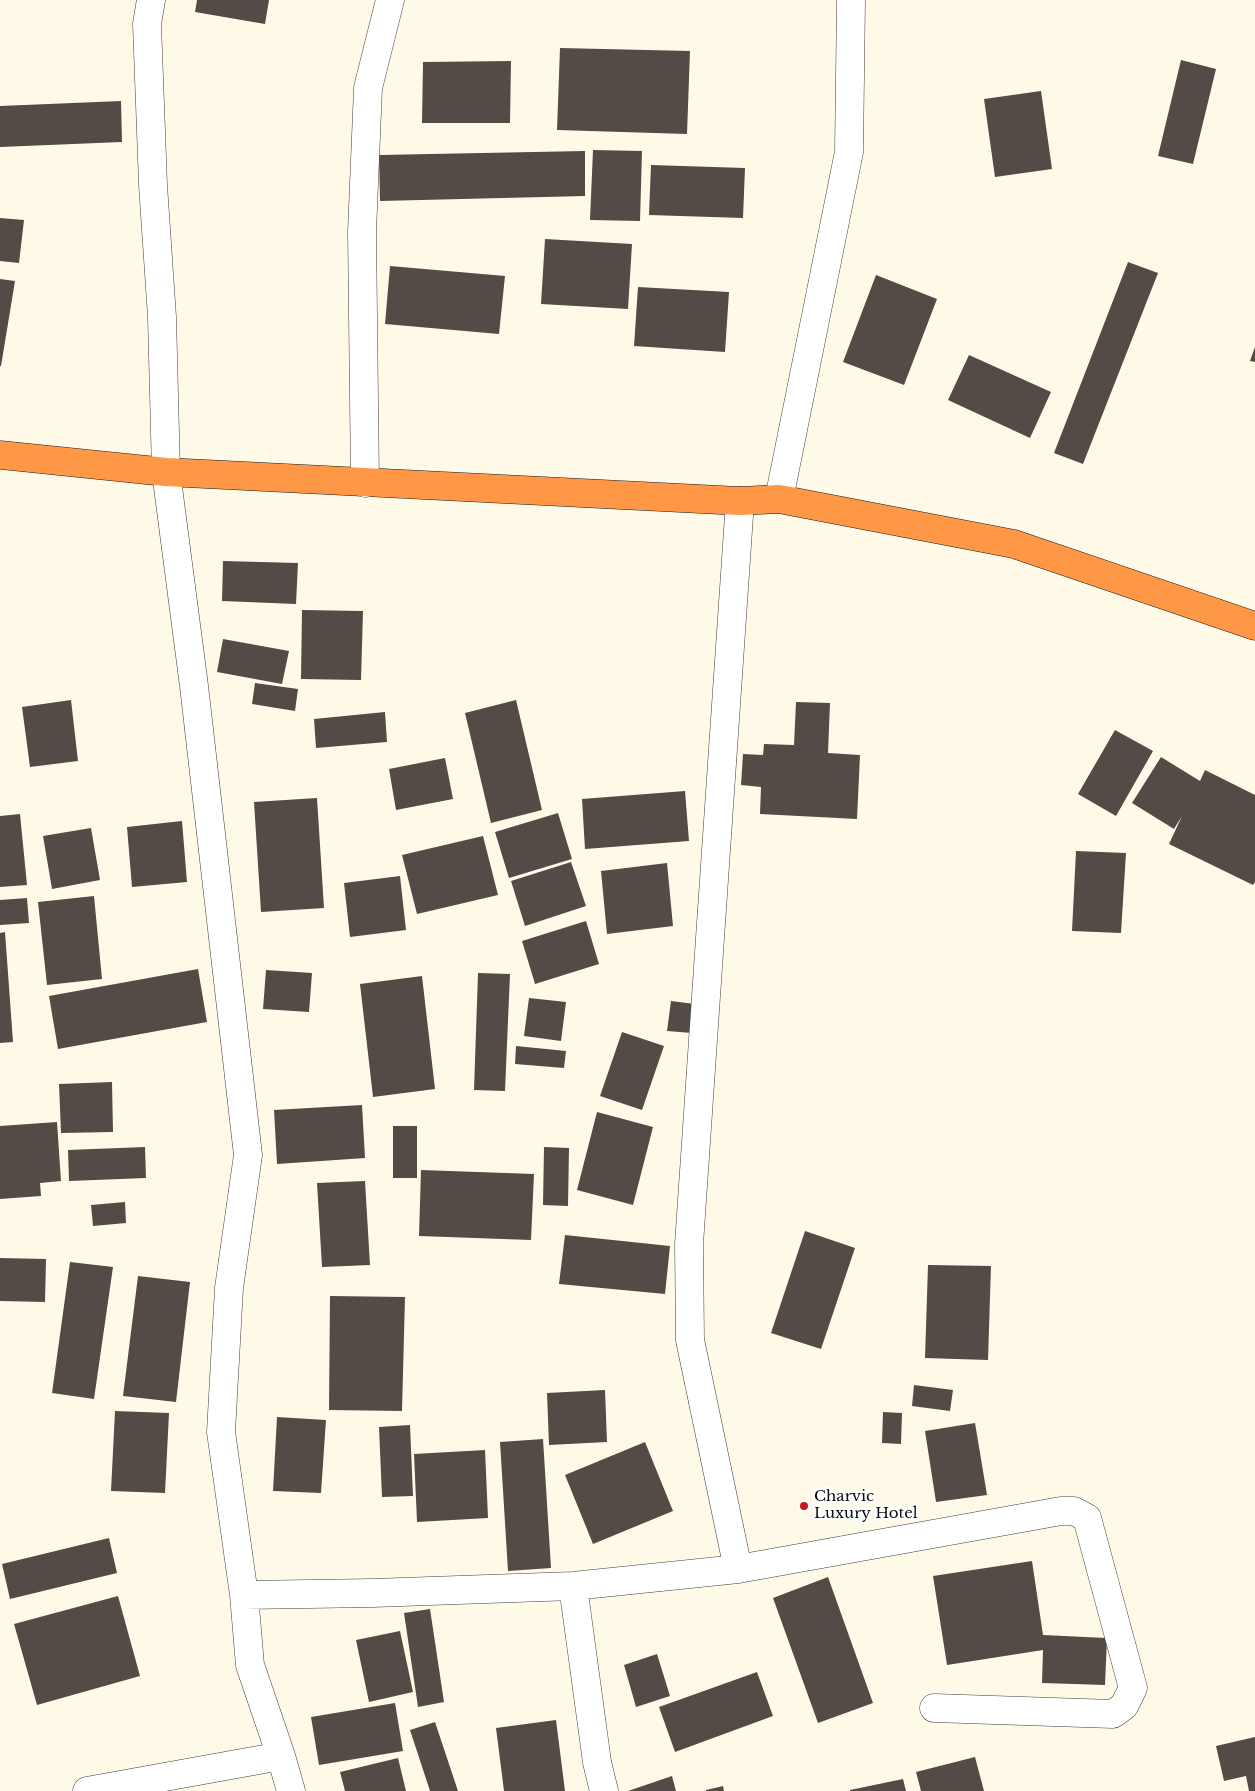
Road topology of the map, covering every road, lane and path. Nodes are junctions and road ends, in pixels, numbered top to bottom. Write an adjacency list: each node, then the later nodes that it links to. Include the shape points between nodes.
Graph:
1 (151, 0): 5 (street, via 147,24 162,317)
2 (390, 0): 6 (street, via 368,88 362,232)
3 (851, 0): 7 (street, via 849,152)
4 (0, 456): 5 (highway)
5 (166, 472): 6 (highway); 12 (street, via 248,1155 229,1288 221,1432)
6 (365, 482): 8 (highway)
7 (779, 499): 8 (highway); 9 (highway, via 1014,544)
8 (740, 501): 10 (street, via 689,1244 690,1340)
9 (1255, 626)
10 (738, 1568): 11 (street); 13 (street, via 1061,1511 1074,1511 1087,1518 1133,1688 1124,1706 1114,1714)
11 (573, 1586): 12 (street); 17 (street, via 597,1762)
12 (244, 1595): 14 (street, via 250,1665)
13 (934, 1708)
14 (281, 1756): 15 (street); 16 (street)
15 (87, 1791)
16 (291, 1791)
17 (604, 1791)

